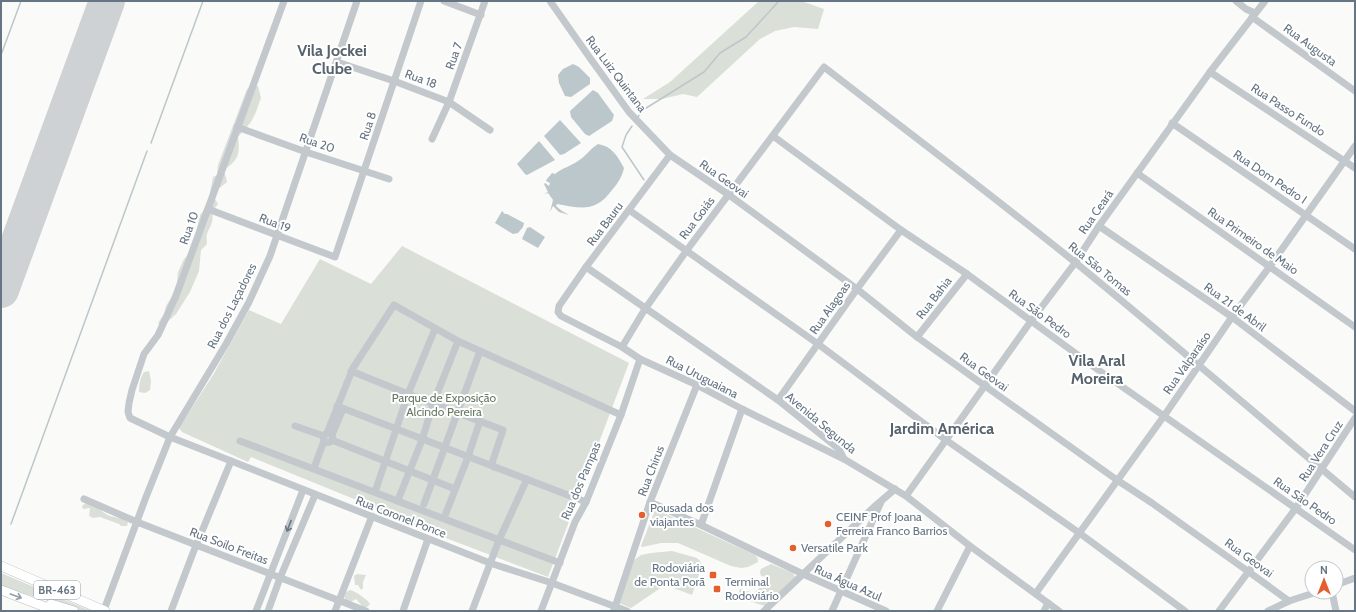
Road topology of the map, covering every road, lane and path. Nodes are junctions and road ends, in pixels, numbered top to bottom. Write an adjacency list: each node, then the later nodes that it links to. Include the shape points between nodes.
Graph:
1 (284, 1): 18 (street, Rua 10)
2 (357, 1): 11 (street, Rua dos Laçadores)
3 (421, 1): 14 (street, Rua 8)
4 (444, 1): 9 (street)
5 (485, 1): 9 (street, Rua 7)
6 (550, 1): 24 (street, Rua Luiz Quintana, via 630,112)
7 (1236, 1): 10 (street, Rua Augusta)
8 (1265, 1): 10 (street, Rua Ceará)
9 (481, 15): 16 (street, Rua 7)
10 (1254, 15): 13 (street, Rua Ceará); 15 (street, Rua Augusta)
11 (337, 62): 14 (street, Rua 18); 23 (street, Rua dos Laçadores)
12 (824, 67): 20 (street, Rua Goiás); 40 (street, Rua São Tomas)
13 (1210, 72): 17 (street, Rua Ceará); 25 (street, Rua Passo Fundo)
14 (394, 81): 16 (street, Rua 18); 27 (street, Rua 8)
15 (1355, 91)
16 (449, 102): 19 (street, Rua 18); 21 (street, Rua 7)
17 (1172, 123): 28 (street, Rua Ceará); 33 (street, Rua Dom Pedro I)
18 (238, 127): 23 (street, Rua 20); 31 (street, Rua 10)
19 (490, 130)
20 (773, 136): 30 (street, Rua Goiás); 35 (street, Rua São Pedro)
21 (432, 139)
22 (1355, 146): 25 (street, Rua Valparaíso)
23 (306, 152): 27 (street, Rua 20); 36 (street, Rua dos Laçadores)
24 (670, 155): 30 (street, Rua Geovai); 32 (street, Rua Bauru)
25 (1344, 160): 26 (street, Rua Passo Fundo); 33 (street, Rua Valparaíso)
26 (1355, 168)
27 (364, 171): 29 (street, Rua 20); 39 (street, Rua 8)
28 (1137, 173): 34 (street, Rua Ceará); 41 (street, Rua Primeiro de Maio)
29 (390, 179)
30 (728, 195): 38 (street, Rua Goiás); 44 (street, Rua Geovai)
31 (208, 209): 36 (street, Rua 19); 74 (street, Rua 10, via 176,296 158,335 144,354 129,403 130,418)
32 (629, 210): 38 (street); 42 (street, Rua Bauru)
33 (1307, 215): 37 (street, Rua Dom Pedro I); 41 (street, Rua Valparaíso)
34 (1099, 226): 40 (street, Rua Ceará); 47 (street, Rua 21 de Abril)
35 (901, 230): 43 (street, Rua São Pedro); 44 (street, Rua Alagoas)
36 (278, 236): 39 (street, Rua 19); 74 (street, Rua dos Laçadores, via 249,302)
37 (1355, 249)
38 (687, 250): 46 (street, Rua Goiás); 53 (street)
39 (335, 257)
40 (1075, 263): 48 (street, Rua Ceará); 57 (street, Rua São Tomas)
41 (1270, 266): 47 (street, Rua Valparaíso); 49 (street, Rua Primeiro de Maio)
42 (586, 267): 45 (street, Rua Bauru); 46 (street, Avenida Segunda)
43 (967, 274): 48 (street, Rua São Pedro); 51 (street, Rua Bahia)
44 (857, 289): 51 (street, Rua Geovai); 53 (street, Rua Alagoas)
45 (559, 306): 54 (street, Rua Uruguaiana, via 558,312 561,316)
46 (645, 309): 54 (street, Rua Goiás); 62 (street, Avenida Segunda)
47 (1232, 317): 57 (street, Rua Valparaíso); 66 (street, Rua 21 de Abril)
48 (1031, 321): 60 (street, Rua Ceará); 69 (street, Rua São Pedro)
49 (1355, 327)
50 (435, 329): 52 (street); 58 (street, via 394,305); 61 (street)
51 (917, 337): 60 (street, Rua Geovai)
52 (458, 341): 55 (street); 63 (street)
53 (818, 344): 62 (street, Rua Alagoas); 77 (street)
54 (622, 346): 56 (street, Rua Uruguaiana)
55 (480, 351): 67 (street); 68 (street)
56 (640, 359): 59 (street, Rua Uruguaiana); 68 (street, Rua dos Pampas)
57 (1199, 366): 69 (street, Rua Valparaíso); 86 (street, Rua São Tomas)
58 (351, 371): 61 (street); 64 (street)
59 (697, 385): 65 (street, Rua Uruguaiana); 102 (street, Rua Chirus)
60 (985, 386): 77 (street, Rua Ceará); 90 (street, Rua Geovai)
61 (408, 394): 63 (street); 73 (street)
62 (778, 400): 81 (street, Avenida Segunda, via 838,449)
63 (433, 404): 67 (street); 76 (street)
64 (340, 408): 73 (street); 75 (street)
65 (742, 409): 81 (street, Rua Uruguaiana); 108 (street)
66 (1355, 411)
67 (457, 413): 71 (street); 79 (street)
68 (621, 415): 101 (street, Rua dos Pampas)
69 (1164, 416): 90 (street, Rua Valparaíso); 104 (street, Rua São Pedro)
70 (1355, 418): 86 (street, Rua Vera Cruz)
71 (480, 421): 80 (street); 84 (street, via 503,430 492,463)
72 (295, 426): 75 (street)
73 (398, 429): 76 (street); 83 (street)
74 (170, 437): 82 (street, Rua Coronel Ponce); 107 (street, Rua dos Laçadores)
75 (328, 438): 83 (street); 85 (street)
76 (422, 440): 79 (street); 87 (street)
77 (946, 440): 96 (street, Rua Ceará); 109 (street)
78 (240, 441): 85 (street)
79 (445, 448): 80 (street); 88 (street)
80 (468, 457): 84 (street); 91 (street)
81 (844, 459): 92 (street, Avenida Segunda)
82 (231, 461): 93 (street, Rua Coronel Ponce); 112 (street)
83 (387, 461): 87 (street); 94 (street)
84 (494, 467): 89 (street)
85 (316, 469): 94 (street)
86 (1322, 469): 97 (street, Rua São Tomas); 104 (street, Rua Vera Cruz)
87 (410, 470): 88 (street); 99 (street)
88 (434, 479): 91 (street); 103 (street)
89 (527, 479): 101 (street); 111 (street)
90 (1117, 480): 109 (street, Rua Valparaíso); 118 (street, Rua Geovai)
91 (455, 488): 106 (street)
92 (895, 489): 96 (street, Avenida Segunda); 100 (street)
93 (303, 490): 95 (street, Rua Coronel Ponce); 119 (street, one-way to 119)
94 (375, 492): 99 (street)
95 (315, 495): 105 (street, Rua Coronel Ponce); 121 (street)
96 (906, 496): 113 (street, Avenida Segunda)
97 (1355, 497)
98 (84, 499): 107 (street, Rua Soilo Freitas)
99 (398, 500): 106 (street)
100 (882, 501): 120 (street); 126 (street)
101 (586, 502): 116 (street, Rua dos Pampas, via 575,522)
102 (650, 502): 108 (street, Rua Água Azul); 134 (street, Rua Chirus)
103 (424, 504)
104 (1296, 508): 114 (street, Rua São Pedro); 118 (street, Rua Vera Cruz)
105 (372, 516): 110 (street, Rua Coronel Ponce); 129 (street)
106 (444, 518): 111 (street)
107 (138, 522): 112 (street, Rua Soilo Freitas); 137 (street, Rua dos Laçadores)
108 (701, 525): 120 (street, Rua Água Azul)
109 (1078, 532): 127 (street, Rua Valparaíso); 153 (street)
110 (428, 539): 115 (street, Rua Coronel Ponce); 143 (street)
111 (499, 540): 115 (street); 116 (street)
112 (196, 545): 119 (street, Rua Soilo Freitas); 138 (street)
113 (970, 546): 127 (street, Avenida Segunda); 150 (street)
114 (1355, 550)
115 (490, 563): 124 (street, Rua Coronel Ponce); 144 (street)
116 (560, 563): 124 (street, Rua dos Pampas)
117 (1, 566): 137 (main road, BR-463)
118 (1249, 572): 132 (street, Rua Geovai); 154 (street, Rua Vera Cruz)
119 (270, 574): 121 (street, Rua Soilo Freitas); 139 (street)
120 (803, 574): 126 (street, Rua Água Azul); 147 (street)
121 (280, 578): 129 (street, Rua Soilo Freitas); 140 (street)
122 (1355, 578): 123 (street)
123 (1344, 582)
124 (552, 583): 134 (street, Rua Coronel Ponce); 145 (street, Rua dos Pampas)
125 (1, 590): 131 (main road, BR-463, one-way to 131)
126 (841, 591): 148 (street); 149 (street, Rua Água Azul)
127 (1036, 593): 133 (street, Avenida Segunda)
128 (1304, 596): 132 (street)
129 (339, 600): 141 (street); 142 (street, Rua Soilo Freitas)
130 (1334, 600): 156 (street)
131 (31, 601): 135 (main road, BR-463); 136 (main road)
132 (1289, 601): 155 (street)
133 (1048, 603): 151 (street); 152 (street, Avenida Segunda)
134 (615, 609): 146 (street, Rua Coronel Ponce)
135 (56, 611)
136 (74, 611)
137 (105, 611)
138 (171, 611)
139 (256, 611)
140 (268, 611)
141 (335, 611)
142 (366, 611)
143 (403, 611)
144 (472, 611)
145 (541, 611)
146 (627, 611)
147 (764, 611)
148 (832, 611)
149 (886, 611)
150 (938, 611)
151 (1044, 611)
152 (1060, 611)
153 (1185, 611)
154 (1219, 611)
155 (1268, 611)
156 (1336, 611)

